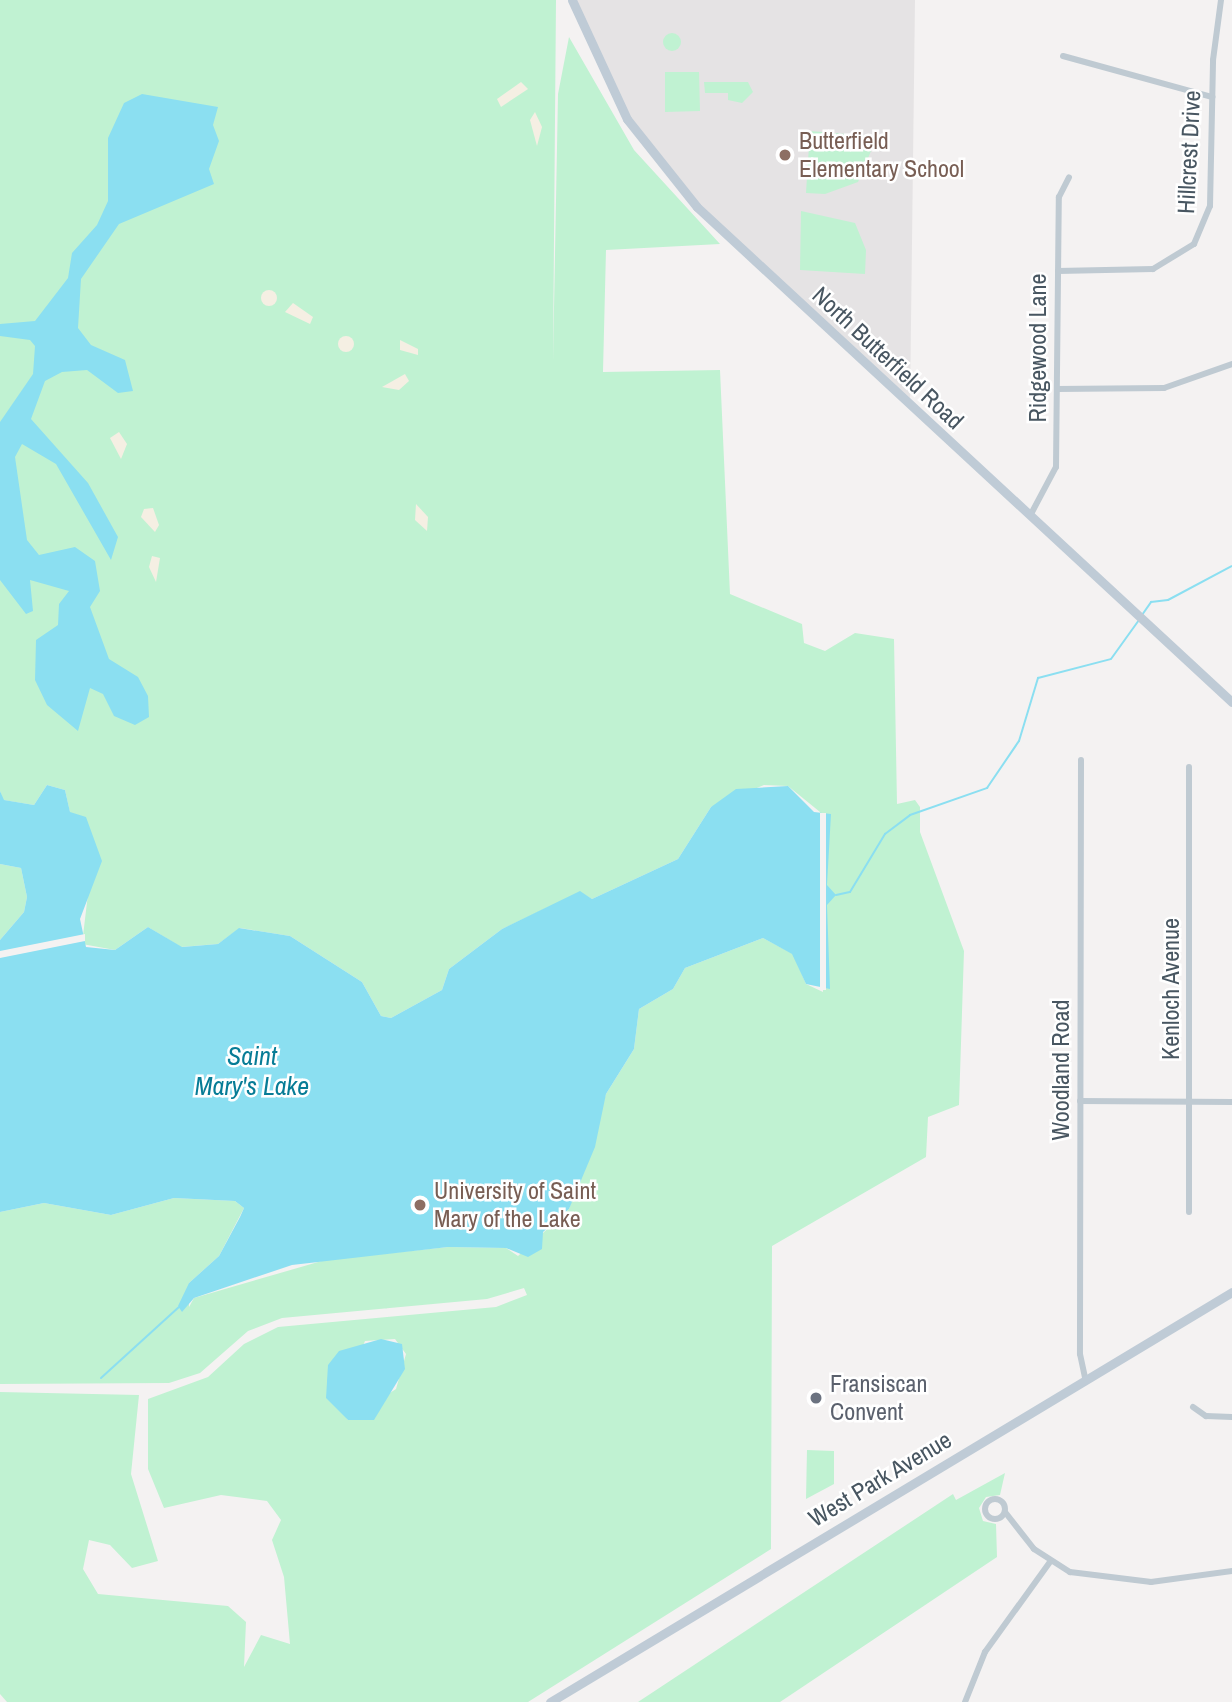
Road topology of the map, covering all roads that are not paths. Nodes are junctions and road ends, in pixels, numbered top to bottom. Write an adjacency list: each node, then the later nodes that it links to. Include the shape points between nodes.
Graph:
1 (572, 0): 9 (main road, North Butterfield Road, via 618,104 671,179)
2 (1221, 0): 4 (street, Hillcrest Drive)
3 (1063, 56): 4 (street)
4 (1212, 97): 6 (street, Hillcrest Drive, via 1210,206 1194,244 1153,269)
5 (1069, 177): 6 (street, Ridgewood Lane, via 1059,197)
6 (1058, 271): 8 (street, Ridgewood Lane)
7 (1232, 364): 8 (street, via 1164,388)
8 (1057, 389): 9 (street, Ridgewood Lane, via 1056,467)
9 (1031, 514): 10 (main road, North Butterfield Road)
10 (1232, 702)
11 (1081, 760): 13 (street, Woodland Road)
12 (1189, 767): 14 (street, Kenloch Avenue)
13 (1080, 1101): 14 (street); 18 (street, Woodland Road)
14 (1190, 1101): 15 (street); 16 (street, Kenloch Avenue)
15 (1232, 1102)
16 (1189, 1212)
17 (1232, 1292): 18 (main road, West Park Avenue)
18 (1086, 1378): 24 (main road, West Park Avenue)
19 (1193, 1408): 20 (street, via 1206,1416)
20 (1232, 1417)
21 (1005, 1512): 22 (street)
22 (1050, 1562): 23 (street, via 1091,1577 1151,1581); 25 (street, via 985,1651)
23 (1232, 1571)
24 (550, 1702)
25 (965, 1702)

